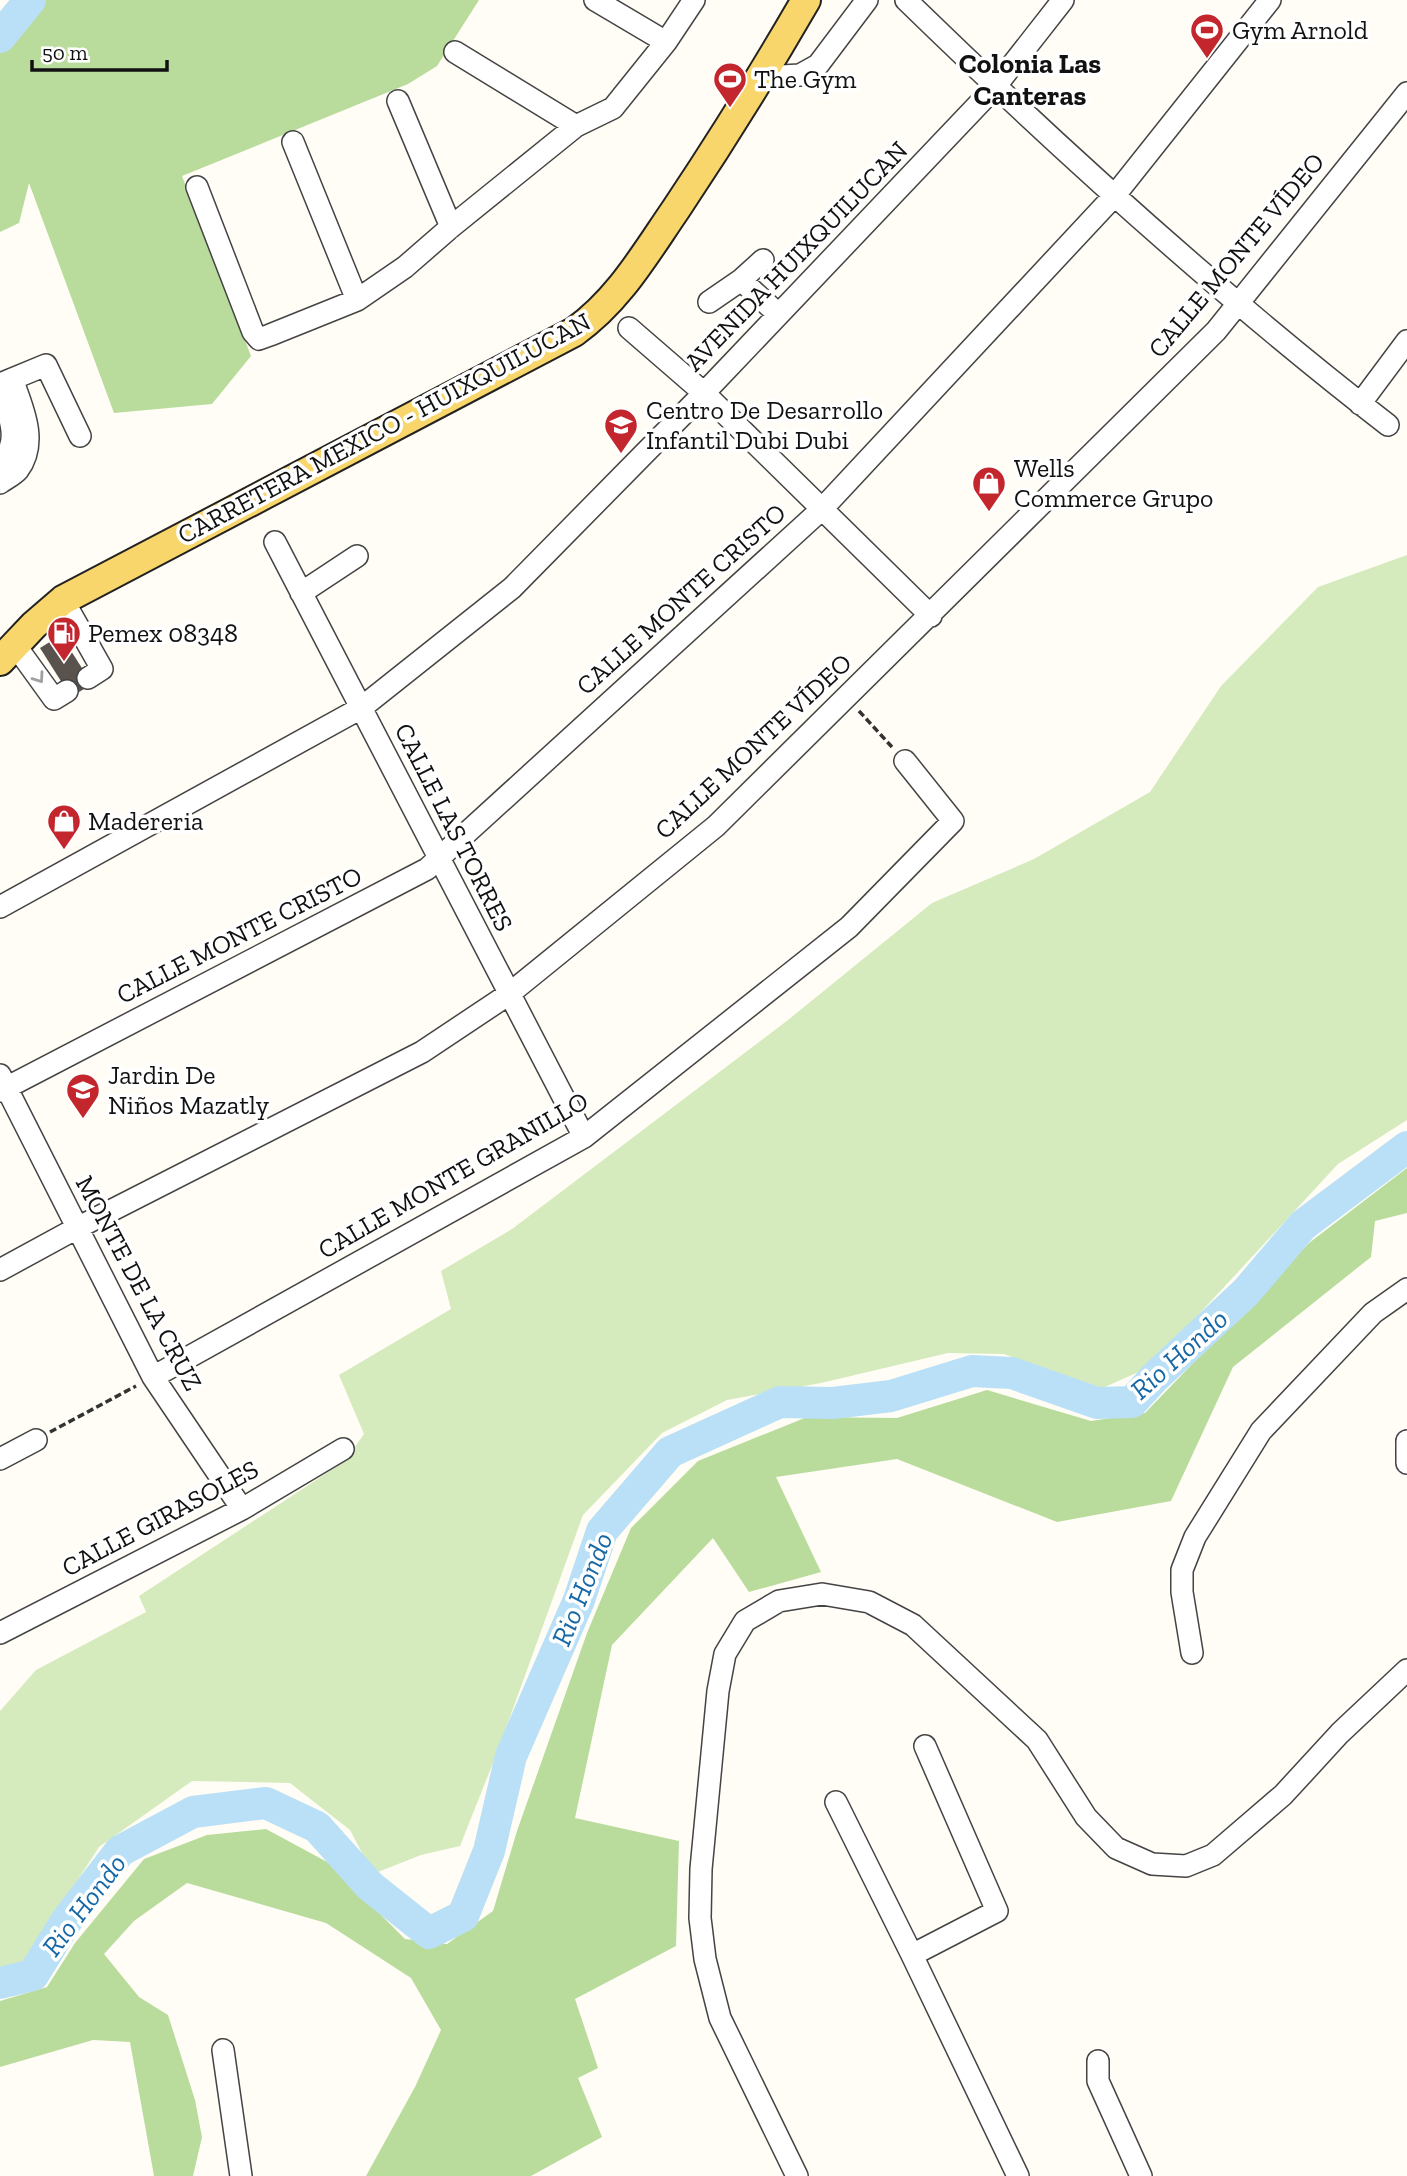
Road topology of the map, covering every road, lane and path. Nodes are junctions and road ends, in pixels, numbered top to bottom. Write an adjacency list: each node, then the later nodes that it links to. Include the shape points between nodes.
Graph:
1 (595, 0): 8 (street)
2 (694, 0): 8 (street)
3 (806, 0): 10 (main road, CARRETERA MEXICO - HUIXQUILUCAN)
4 (867, 0): 10 (street, via 818,65 800,75)
5 (906, 0): 11 (street)
6 (1063, 0): 11 (street, AVENIDA HUIXQUILUCAN)
7 (1270, 0): 17 (street, CALLE MONTE CRISTO)
8 (666, 42): 14 (street, via 613,108)
9 (455, 52): 14 (street)
10 (762, 77): 38 (main road, CARRETERA MEXICO - HUIXQUILUCAN, via 644,256 591,320)
11 (995, 87): 17 (street); 24 (street, AVENIDA HUIXQUILUCAN)
12 (1407, 93): 23 (street, CALLE MONTE VÍDEO)
13 (398, 101): 18 (street)
14 (576, 126): 18 (street)
15 (293, 142): 21 (street)
16 (197, 187): 21 (street, via 259,339)
17 (1115, 195): 23 (street); 34 (street, CALLE MONTE CRISTO)
18 (451, 227): 21 (street)
19 (762, 260): 20 (street)
20 (741, 280): 22 (street); 24 (street)
21 (357, 300)
22 (709, 302)
23 (1238, 304): 29 (street); 39 (street, CALLE MONTE VÍDEO)
24 (778, 314): 28 (street, AVENIDA HUIXQUILUCAN)
25 (629, 328): 28 (street)
26 (1407, 341): 29 (street)
27 (4, 384): 31 (street, via 46,365); 32 (street, via 13,440); 33 (street, via 27,421 28,446 18,470)
28 (704, 393): 34 (street); 44 (street, AVENIDA HUIXQUILUCAN, via 512,588)
29 (1360, 404): 30 (street)
30 (1388, 425)
31 (80, 436)
32 (0, 462)
33 (0, 483)
34 (822, 509): 39 (street); 46 (street, CALLE MONTE CRISTO)
35 (275, 542): 37 (street, CALLE LAS TORRES)
36 (357, 556): 37 (street)
37 (301, 593): 44 (street, CALLE LAS TORRES)
38 (63, 600): 40 (main road, CARRETERA MEXICO - HUIXQUILUCAN); 41 (street, via 102,669)
39 (931, 616): 43 (street, CALLE MONTE VÍDEO)
40 (8, 653): 42 (street, one-way to 42, via 54,699)
41 (88, 678)
42 (67, 691)
43 (846, 696): 45 (path); 48 (street, CALLE MONTE VÍDEO, via 716,826)
44 (361, 708): 46 (street, CALLE LAS TORRES); 47 (street, AVENIDA HUIXQUILUCAN)
45 (905, 761): 50 (street, CALLE MONTE GRANILLO, via 953,821 849,927)
46 (439, 859): 48 (street, CALLE LAS TORRES); 49 (street, CALLE MONTE CRISTO)
47 (0, 907)
48 (509, 994): 50 (street, CALLE LAS TORRES); 51 (street, CALLE MONTE VÍDEO, via 422,1052)
49 (2, 1084): 51 (street, MONTE DE LA CRUZ)
50 (584, 1137): 54 (street, CALLE MONTE GRANILLO)
51 (77, 1228): 52 (street, CALLE MONTE VÍDEO); 54 (street, MONTE DE LA CRUZ)
52 (0, 1270)
53 (1407, 1289): 62 (street, via 1373,1313 1261,1431 1195,1536 1182,1570)
54 (153, 1377): 55 (path); 60 (street, MONTE DE LA CRUZ)
55 (36, 1440): 58 (street)
56 (1407, 1441): 59 (street)
57 (343, 1449): 60 (street, CALLE GIRASOLES)
58 (0, 1459)
59 (1407, 1463)
60 (242, 1509): 61 (street, CALLE GIRASOLES)
61 (0, 1633)
62 (1192, 1653)
63 (1407, 1670): 70 (street, via 1283,1795 1213,1855 1186,1866 1152,1864 1116,1848 1101,1833 1037,1740 914,1625 869,1602 822,1594 779,1601 745,1622 725,1654 718,1691 700,1918 720,2018)
64 (925, 1746): 66 (street, via 997,1911)
65 (836, 1802): 66 (street)
66 (912, 1955): 71 (street)
67 (223, 2050): 69 (street)
68 (1098, 2061): 72 (street, via 1098,2081)
69 (241, 2176)
70 (797, 2176)
71 (1018, 2176)
72 (1141, 2176)

